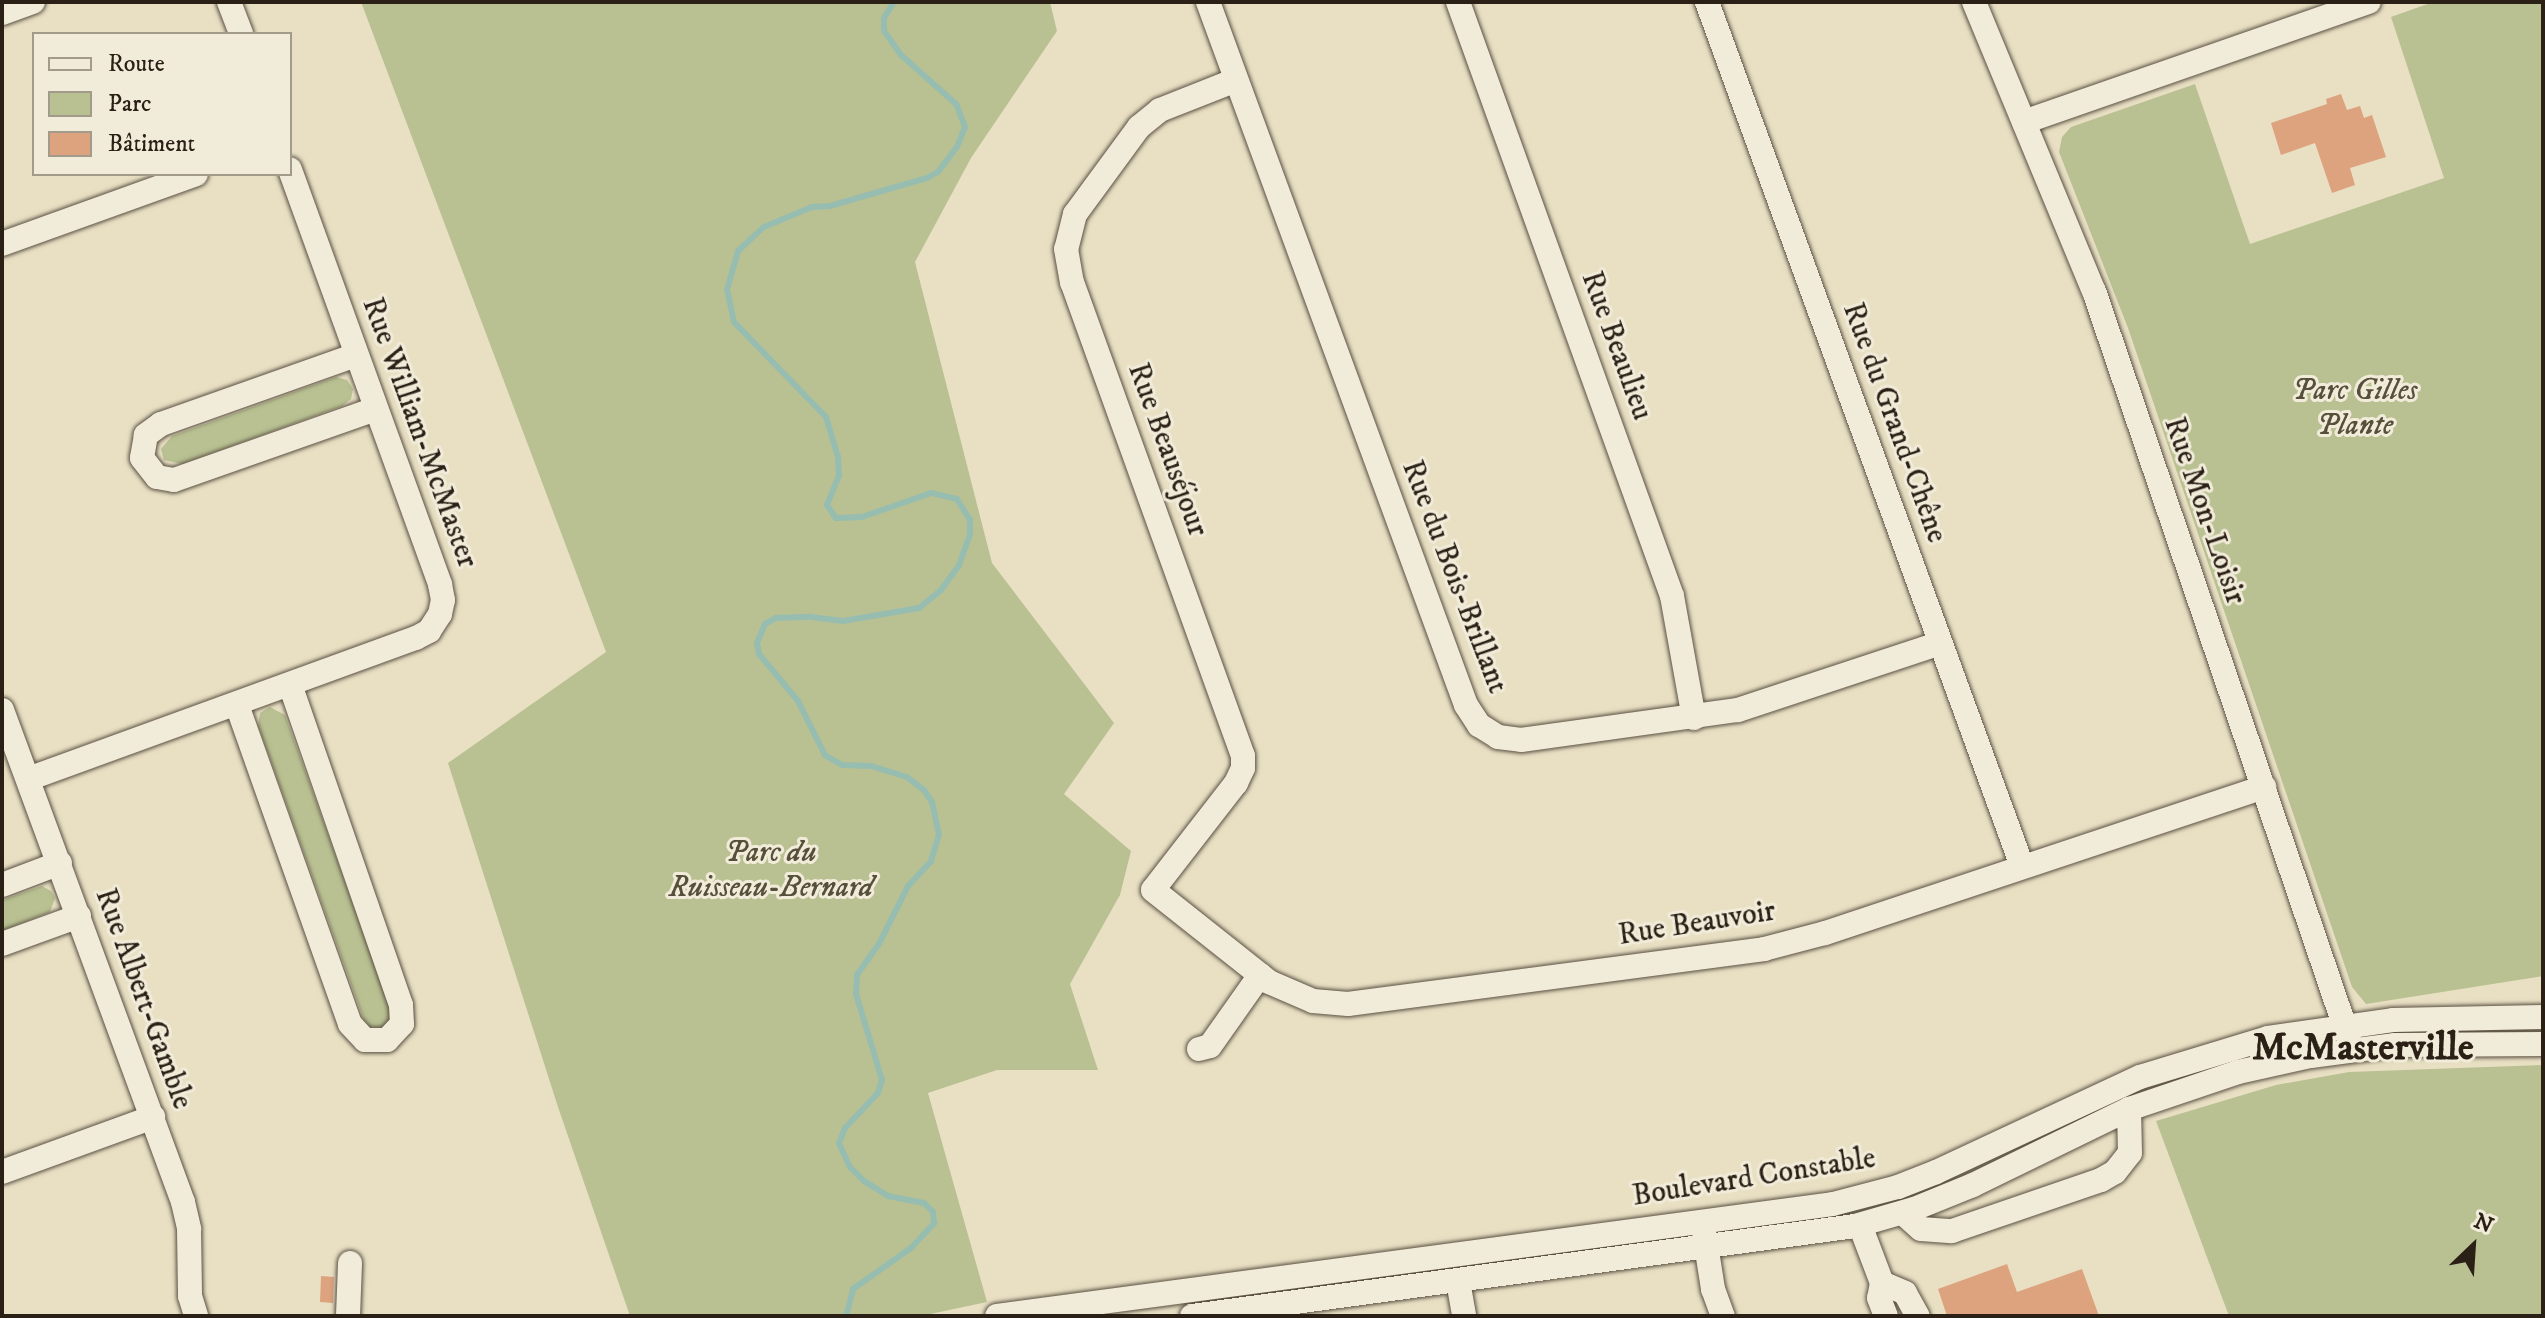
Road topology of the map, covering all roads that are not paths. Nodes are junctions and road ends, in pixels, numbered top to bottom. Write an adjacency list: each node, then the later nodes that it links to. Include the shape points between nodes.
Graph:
1 (33, 2): 8 (street)
2 (229, 2): 9 (street)
3 (1208, 2): 10 (street, Rue du Bois-Brillant)
4 (1458, 2): 21 (street, Rue Beaulieu, via 1672,596)
5 (1707, 2): 17 (street, Rue du Grand-Chêne)
6 (1974, 2): 11 (street, Rue Mon-Loisir)
7 (2369, 2): 11 (street)
8 (2, 13)
9 (240, 32)
10 (1236, 80): 21 (street, Rue du Bois-Brillant, via 1474,719 1491,734 1513,740); 27 (street, Rue Beauséjour, via 1145,120 1080,206 1066,240 1072,282 1243,756 1239,779)
11 (2024, 122): 23 (street, Rue Mon-Loisir, via 2094,291)
12 (292, 175): 15 (street, Rue William-McMaster)
13 (190, 176): 14 (street)
14 (2, 244)
15 (356, 355): 16 (street, Rue William-McMaster); 16 (street, via 155,427 142,446 144,464 157,477 174,480)
16 (376, 409): 18 (street, Rue William-McMaster, via 440,584 440,614 423,635)
17 (1940, 643): 21 (street, Rue du Bois-Brillant, via 1772,701); 25 (street, Rue du Grand-Chêne)
18 (290, 685): 19 (street, Rue William-McMaster); 19 (street, via 401,1005 402,1024 387,1040 365,1040 350,1024)
19 (237, 705): 22 (street, Rue William-McMaster)
20 (2, 710): 22 (street, Rue Albert-Gamble)
21 (1694, 718)
22 (28, 779): 24 (street, Rue Albert-Gamble)
23 (2264, 787): 25 (street, Rue Beauvoir); 32 (street, Rue Mon-Loisir)
24 (60, 863): 26 (street); 28 (street, Rue Albert-Gamble)
25 (2022, 866): 30 (street, Rue Beauvoir, via 1805,940 1743,952 1348,1004 1301,997)
26 (2, 885)
27 (1153, 890): 30 (street, Rue Beauvoir)
28 (79, 916): 29 (street); 37 (street, Rue Albert-Gamble)
29 (2, 944)
30 (1260, 975): 34 (street, via 1210,1046)
31 (2543, 1017): 32 (street, Boulevard Constable)
32 (2344, 1025): 35 (street, Rue Mon-Loisir); 40 (street, Boulevard Constable, via 2268,1038 2140,1077 1898,1187 1833,1204)
33 (2543, 1044): 35 (street, Boulevard Constable)
34 (1199, 1049)
35 (2352, 1049): 36 (street, Boulevard Constable, via 2238,1072)
36 (2129, 1109): 39 (street, Boulevard Constable); 39 (street, via 2130,1153 2101,1180 1952,1231 1921,1229)
37 (153, 1117): 38 (street); 48 (street, Rue Albert-Gamble, via 188,1220 190,1296)
38 (2, 1172)
39 (1903, 1213): 41 (street, Boulevard Constable)
40 (1703, 1221): 42 (street); 46 (street, Boulevard Constable)
41 (1860, 1225): 42 (street, Boulevard Constable); 45 (street)
42 (1706, 1248): 44 (street, Boulevard Constable); 52 (street)
43 (350, 1263): 49 (street)
44 (1458, 1281): 47 (street, Boulevard Constable); 51 (street)
45 (1882, 1283): 53 (street, via 1879,1298); 54 (street, via 1905,1293)
46 (1207, 1288): 47 (street); 50 (street, Boulevard Constable)
47 (1204, 1315)
48 (196, 1316)
49 (348, 1316)
50 (997, 1316)
51 (1464, 1316)
52 (1723, 1316)
53 (1886, 1316)
54 (1918, 1316)

